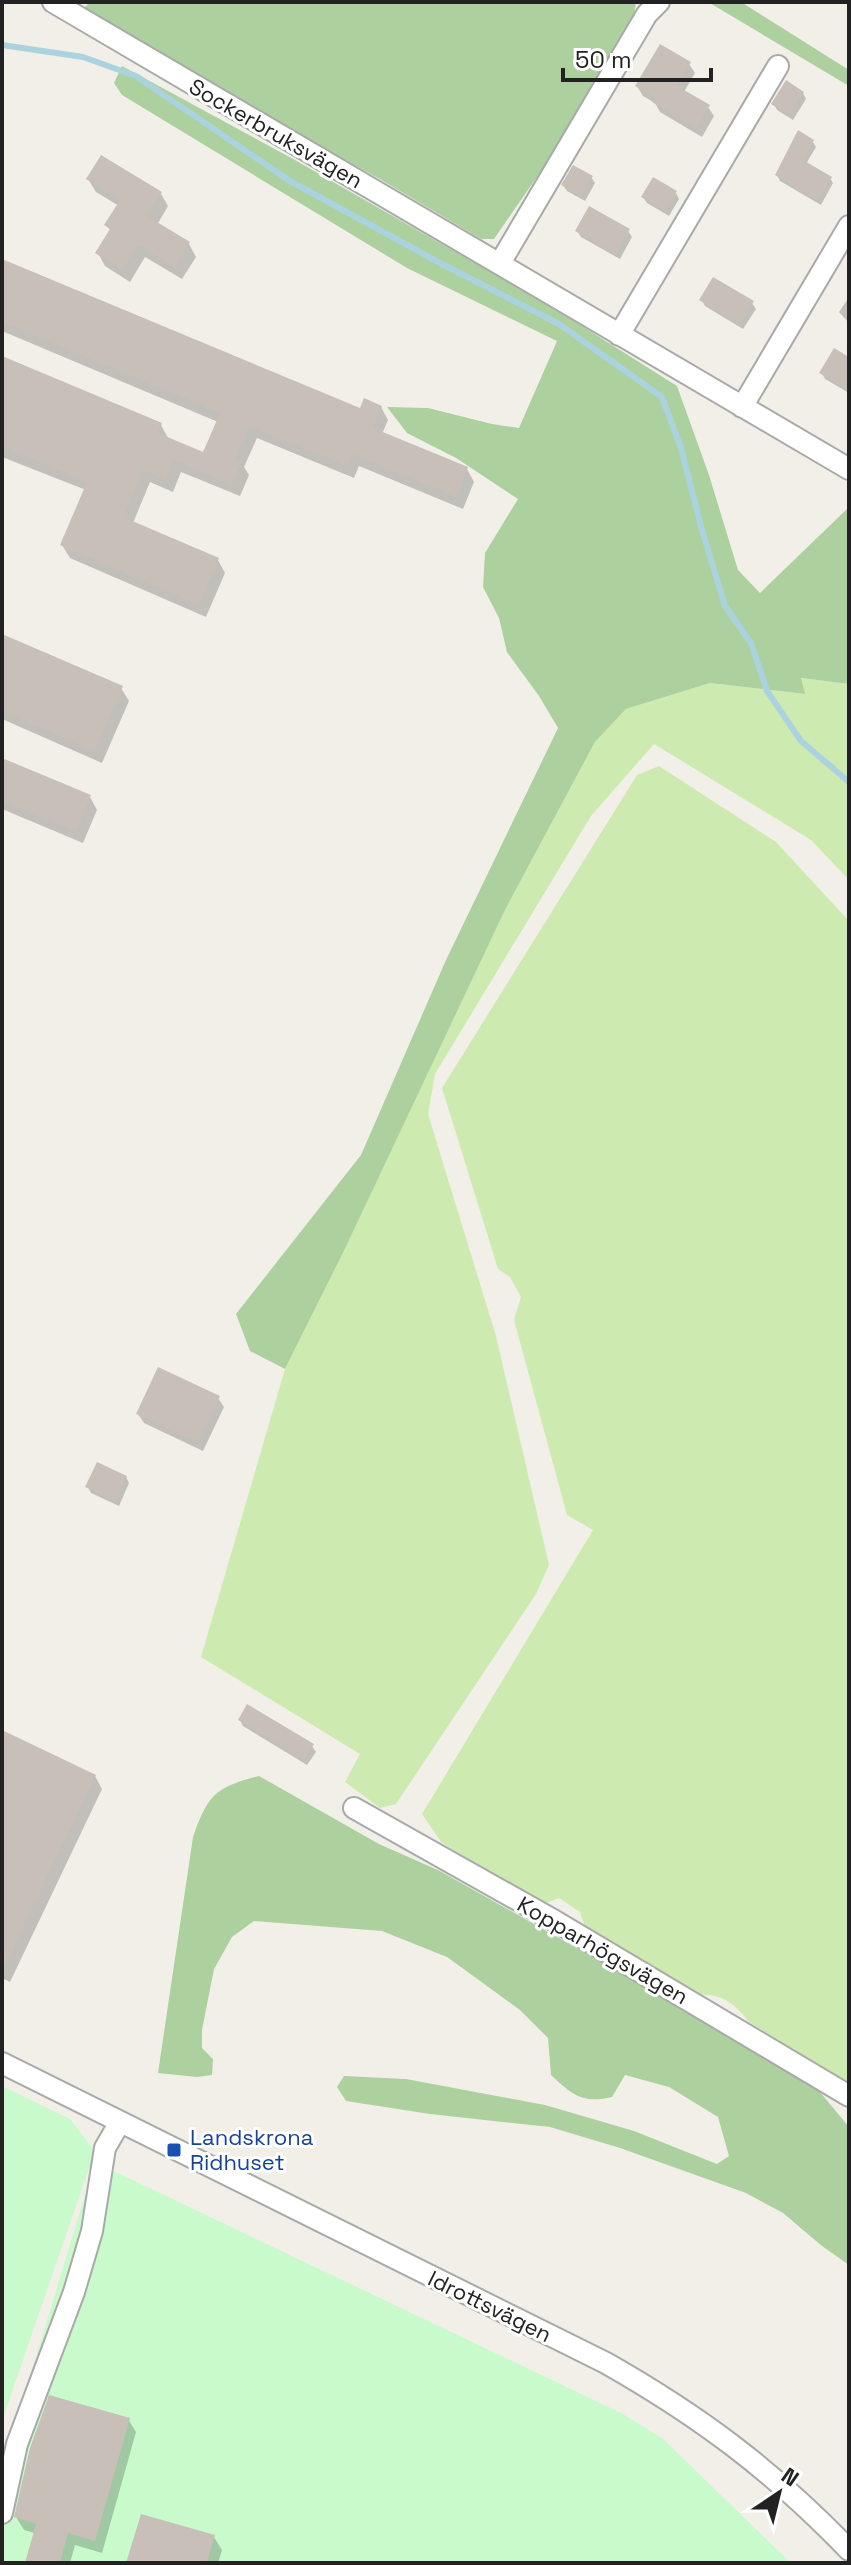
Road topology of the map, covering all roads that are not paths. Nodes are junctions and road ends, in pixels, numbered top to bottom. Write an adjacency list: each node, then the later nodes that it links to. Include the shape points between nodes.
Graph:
1 (53, 2): 5 (street, Sockerbruksvägen)
2 (659, 2): 5 (street, via 647,14)
3 (778, 66): 6 (street)
4 (849, 226): 7 (street)
5 (500, 263): 6 (street, Sockerbruksvägen)
6 (619, 335): 7 (street, Sockerbruksvägen)
7 (742, 407): 8 (street, Sockerbruksvägen)
8 (849, 469)
9 (354, 1808): 11 (street, Kopparhögsvägen)
10 (2, 2063): 12 (street, Idrottsvägen)
11 (849, 2096)
12 (120, 2122): 13 (street, via 105,2148 92,2231 17,2444); 14 (street, Idrottsvägen, via 664,2396 771,2475)
13 (2, 2513)
14 (849, 2550)

